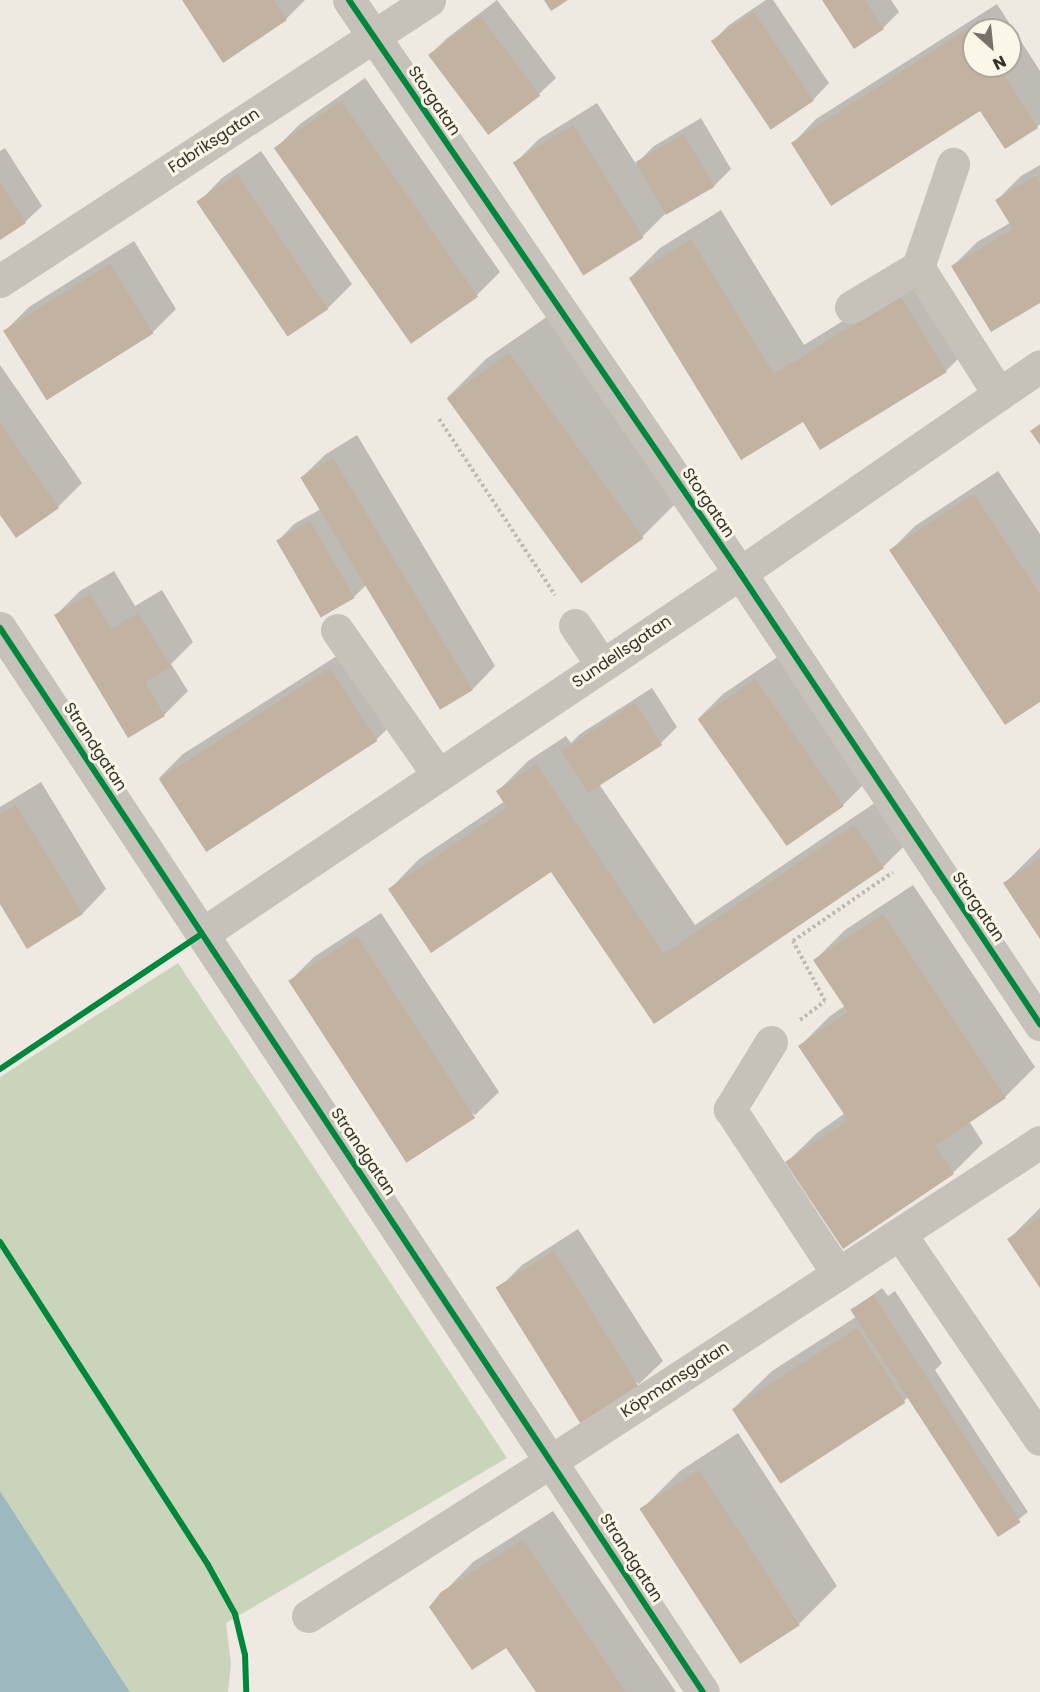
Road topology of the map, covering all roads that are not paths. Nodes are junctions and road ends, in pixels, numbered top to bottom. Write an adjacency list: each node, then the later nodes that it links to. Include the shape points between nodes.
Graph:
1 (349, 0): 3 (street, Storgatan)
2 (429, 0): 3 (street, Fabriksgatan)
3 (373, 36): 6 (street, Fabriksgatan); 10 (street, Storgatan)
4 (953, 164): 5 (street)
5 (918, 267): 7 (street); 9 (street)
6 (0, 281)
7 (851, 307)
8 (1040, 366): 9 (street, Sundellsgatan)
9 (999, 394): 10 (street, Sundellsgatan)
10 (740, 573): 14 (street, Sundellsgatan); 17 (street, Storgatan)
11 (575, 625): 14 (street)
12 (0, 628): 16 (street, Strandgatan)
13 (337, 630): 15 (street)
14 (602, 665): 15 (street, Sundellsgatan)
15 (438, 775): 16 (street, Sundellsgatan)
16 (202, 934): 23 (street, Strandgatan)
17 (1040, 1024)
18 (771, 1042): 21 (street, via 730,1109)
19 (1040, 1142): 20 (street, Köpmansgatan)
20 (900, 1234): 21 (street, Köpmansgatan); 22 (street)
21 (838, 1274): 23 (street, Köpmansgatan)
22 (1040, 1439)
23 (551, 1461): 24 (street, Köpmansgatan); 25 (street, Strandgatan)
24 (308, 1616)
25 (703, 1692)

